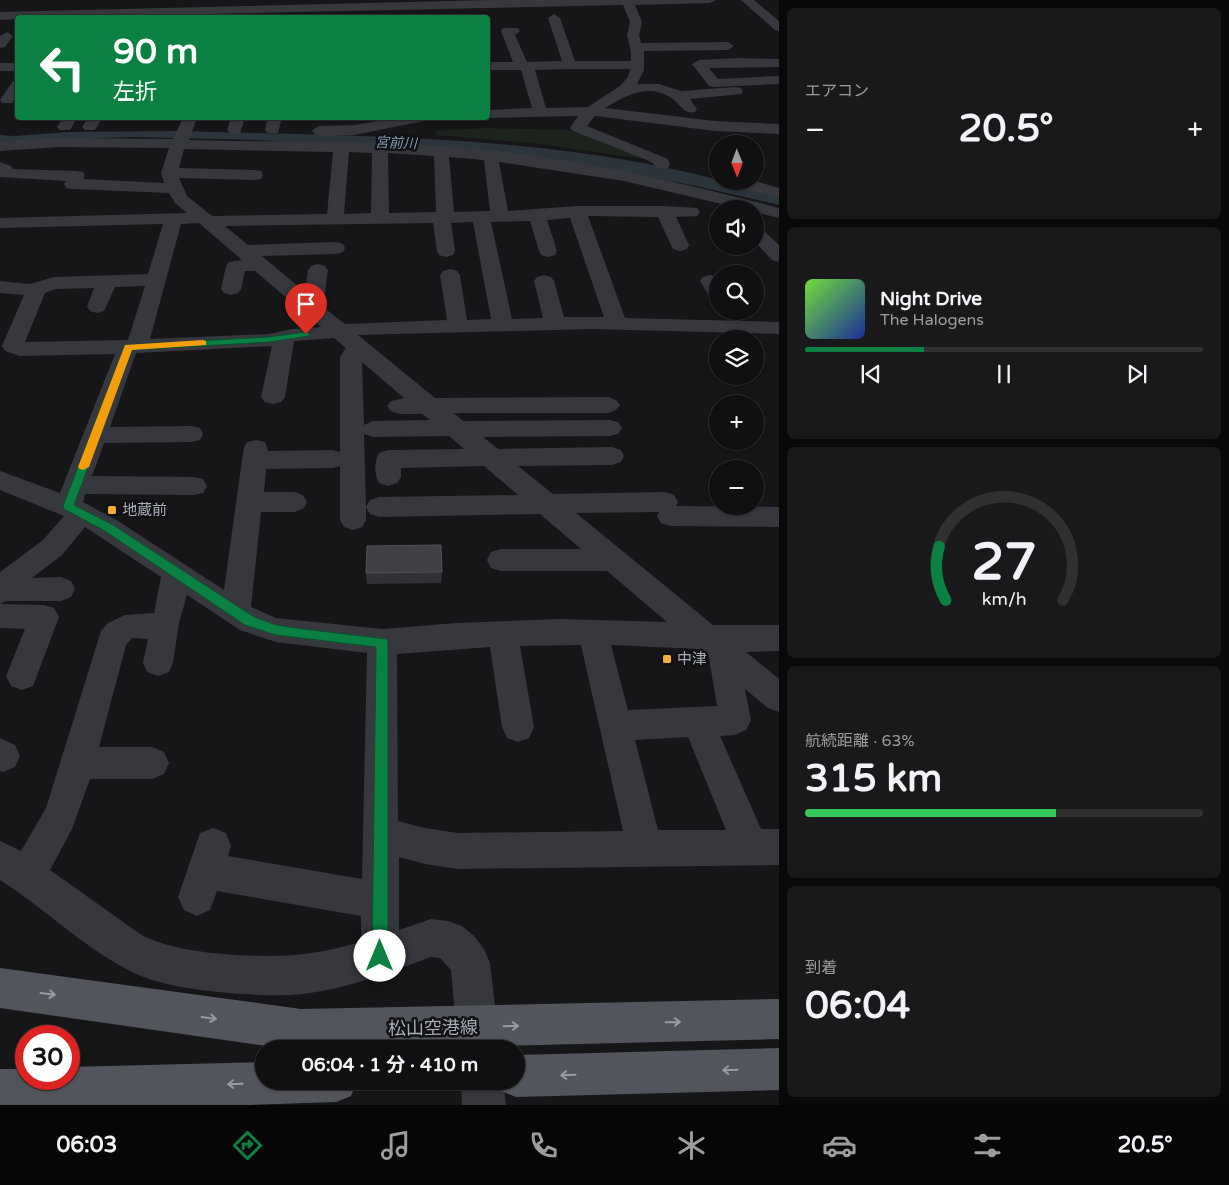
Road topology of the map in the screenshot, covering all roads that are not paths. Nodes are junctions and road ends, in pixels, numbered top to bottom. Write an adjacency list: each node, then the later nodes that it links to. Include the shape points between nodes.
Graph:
1 (710, 0): 4 (street)
2 (747, 0): 23 (street)
3 (626, 1): 4 (street); 7 (street); 21 (street)
4 (664, 1)
5 (470, 2): 6 (street); 10 (street)
6 (503, 2): 7 (street); 19 (street)
7 (540, 2)
8 (367, 3): 9 (street); 11 (street)
9 (386, 3): 12 (street)
10 (442, 3): 12 (street, via 447,14)
11 (270, 4): 13 (street)
12 (429, 6)
13 (253, 8): 15 (street); 17 (street)
14 (152, 9): 15 (street); 16 (street)
15 (229, 9)
16 (104, 15)
17 (281, 15)
18 (6, 16): 26 (street)
19 (492, 18)
20 (620, 20): 21 (street)
21 (635, 21): 28 (street, via 633,33)
22 (572, 24): 36 (street, via 555,21 568,45)
23 (779, 27)
24 (514, 30): 39 (street, via 507,31 518,60)
25 (710, 35): 27 (street)
26 (5, 36)
27 (718, 46): 29 (street); 31 (street, via 739,46)
28 (637, 47): 29 (street, via 658,42); 34 (street)
29 (679, 47): 33 (street)
30 (494, 49): 35 (street)
31 (748, 63): 32 (street); 33 (street); 40 (street)
32 (779, 63)
33 (698, 64): 41 (street, via 714,83)
34 (637, 65): 36 (street); 44 (street, via 632,83)
35 (494, 66): 39 (street)
36 (570, 66): 39 (street)
37 (0, 67): 38 (street)
38 (15, 67)
39 (525, 67): 48 (street)
40 (760, 81): 41 (street); 42 (street)
41 (726, 87): 42 (street, via 750,94); 45 (street)
42 (778, 87)
43 (15, 89): 46 (street)
44 (616, 90): 45 (street, via 663,88); 47 (street)
45 (678, 96): 64 (street, via 691,110)
46 (8, 100)
47 (591, 111): 48 (street); 51 (street, via 608,121); 75 (street, via 578,125 578,133 653,157)
48 (540, 112): 49 (street)
49 (490, 114)
50 (779, 114): 62 (street, via 746,115)
51 (656, 118): 64 (street); 64 (street)
52 (399, 120): 58 (street)
53 (68, 122): 59 (street); 61 (street)
54 (308, 124): 58 (street, via 306,131)
55 (279, 126): 65 (street)
56 (715, 126): 62 (street); 64 (street); 66 (street)
57 (108, 127): 61 (street)
58 (330, 127): 67 (street)
59 (46, 128)
60 (203, 128): 63 (street)
61 (93, 129): 63 (street); 68 (street); 82 (street)
62 (767, 129): 69 (street)
63 (182, 131): 65 (street); 79 (street)
64 (676, 132)
65 (227, 134): 81 (street, via 239,148 402,149 533,161)
66 (720, 135)
67 (474, 138)
68 (0, 146)
69 (777, 146)
70 (606, 155): 75 (street)
71 (345, 156): 92 (street, via 344,190)
72 (438, 160): 87 (street, via 437,188)
73 (491, 161): 88 (street)
74 (402, 164): 90 (street, via 380,158 387,187)
75 (662, 165): 77 (street)
76 (0, 167): 82 (street, via 5,169 3,173)
77 (680, 168)
78 (255, 175): 79 (street)
79 (172, 180): 82 (street); 93 (street, via 181,199)
80 (752, 190): 81 (street)
81 (766, 197): 86 (street)
82 (67, 206): 91 (street); 94 (street)
83 (577, 211): 84 (street); 89 (street); 117 (street)
84 (664, 211): 85 (street); 98 (street)
85 (691, 212)
86 (779, 213)
87 (443, 216): 88 (street); 90 (street); 100 (street)
88 (490, 216): 89 (street); 118 (street)
89 (538, 216): 101 (street)
90 (380, 217): 92 (street)
91 (174, 218): 93 (street); 106 (street)
92 (335, 218): 93 (street)
93 (206, 219): 103 (street)
94 (0, 223)
95 (779, 223): 96 (street)
96 (764, 227)
97 (764, 240): 102 (street)
98 (680, 245)
99 (336, 248): 103 (street)
100 (448, 251)
101 (548, 251)
102 (778, 253)
103 (253, 258): 110 (street, via 236,266); 113 (street)
104 (321, 275): 113 (street)
105 (450, 275): 119 (street)
106 (158, 280): 107 (street); 123 (street)
107 (107, 281): 111 (street, via 54,283); 112 (street)
108 (544, 282): 116 (street)
109 (0, 287): 111 (street)
110 (230, 289)
111 (33, 290): 123 (street, via 36,294 14,348)
112 (97, 307)
113 (313, 308): 121 (street)
114 (709, 320): 117 (street)
115 (735, 320): 120 (street)
116 (555, 324): 117 (street); 118 (street)
117 (617, 324)
118 (503, 325): 119 (street)
119 (458, 326): 121 (street)
120 (779, 328)
121 (339, 330): 122 (street); 124 (street)
122 (284, 338): 123 (street); 125 (street)
123 (133, 347): 133 (street)
124 (360, 348): 128 (street); 146 (street, via 351,357)
125 (273, 397)
126 (608, 405): 128 (street)
127 (399, 406): 128 (street)
128 (430, 406): 131 (street)
129 (610, 428): 131 (street, via 577,434)
130 (373, 429): 131 (street)
131 (457, 429): 135 (street)
132 (191, 434): 133 (street)
133 (96, 435): 140 (street)
134 (612, 456): 135 (street)
135 (490, 457): 137 (street, via 388,459); 143 (street)
136 (325, 463): 141 (street, via 255,454)
137 (388, 477)
138 (0, 480): 140 (street)
139 (194, 486): 140 (street)
140 (76, 502): 149 (street); 151 (street, via 72,522 49,551 14,574)
141 (249, 502): 142 (street); 152 (street)
142 (294, 502)
143 (548, 505): 144 (street, via 445,512); 145 (street); 148 (street)
144 (379, 507)
145 (779, 517)
146 (353, 520)
147 (501, 560): 148 (street)
148 (613, 560): 159 (street)
149 (176, 573): 152 (street); 154 (street)
150 (61, 589): 151 (street)
151 (0, 591)
152 (236, 613): 158 (street, via 276,630)
153 (0, 616): 161 (street, via 44,617)
154 (164, 622): 160 (street); 166 (street, via 155,626 124,627 117,631)
155 (592, 632): 156 (street); 159 (street); 164 (street)
156 (504, 634): 158 (street); 165 (street)
157 (779, 638): 159 (street, via 737,639)
158 (382, 642): 168 (street)
159 (714, 644): 162 (street); 163 (street, via 735,720)
160 (158, 663)
161 (22, 676)
162 (779, 698)
163 (698, 722): 164 (street); 169 (street)
164 (615, 726): 170 (street)
165 (518, 727)
166 (78, 763): 167 (street); 171 (street, via 60,817)
167 (152, 763)
168 (381, 834): 170 (street, via 458,851); 173 (street)
169 (765, 847): 170 (street)
170 (645, 849)
171 (13, 867): 174 (street, via 125,947 142,957 165,964 225,972 301,974 339,968)
172 (205, 871): 173 (street)
173 (380, 901): 174 (street)
174 (380, 956): 177 (street, via 431,938 448,940 460,950 470,962)
175 (0, 988): 177 (main road, 松山空港線, one-way to 177, via 301,1030)
176 (779, 1019): 177 (main road, 松山空港線, one-way to 176)
177 (478, 1038)
178 (779, 1069): 179 (main road, one-way to 179)
179 (525, 1076)
180 (255, 1083): 182 (main road, one-way to 182)
181 (483, 1090): 183 (street)
182 (0, 1091)
183 (484, 1105)

